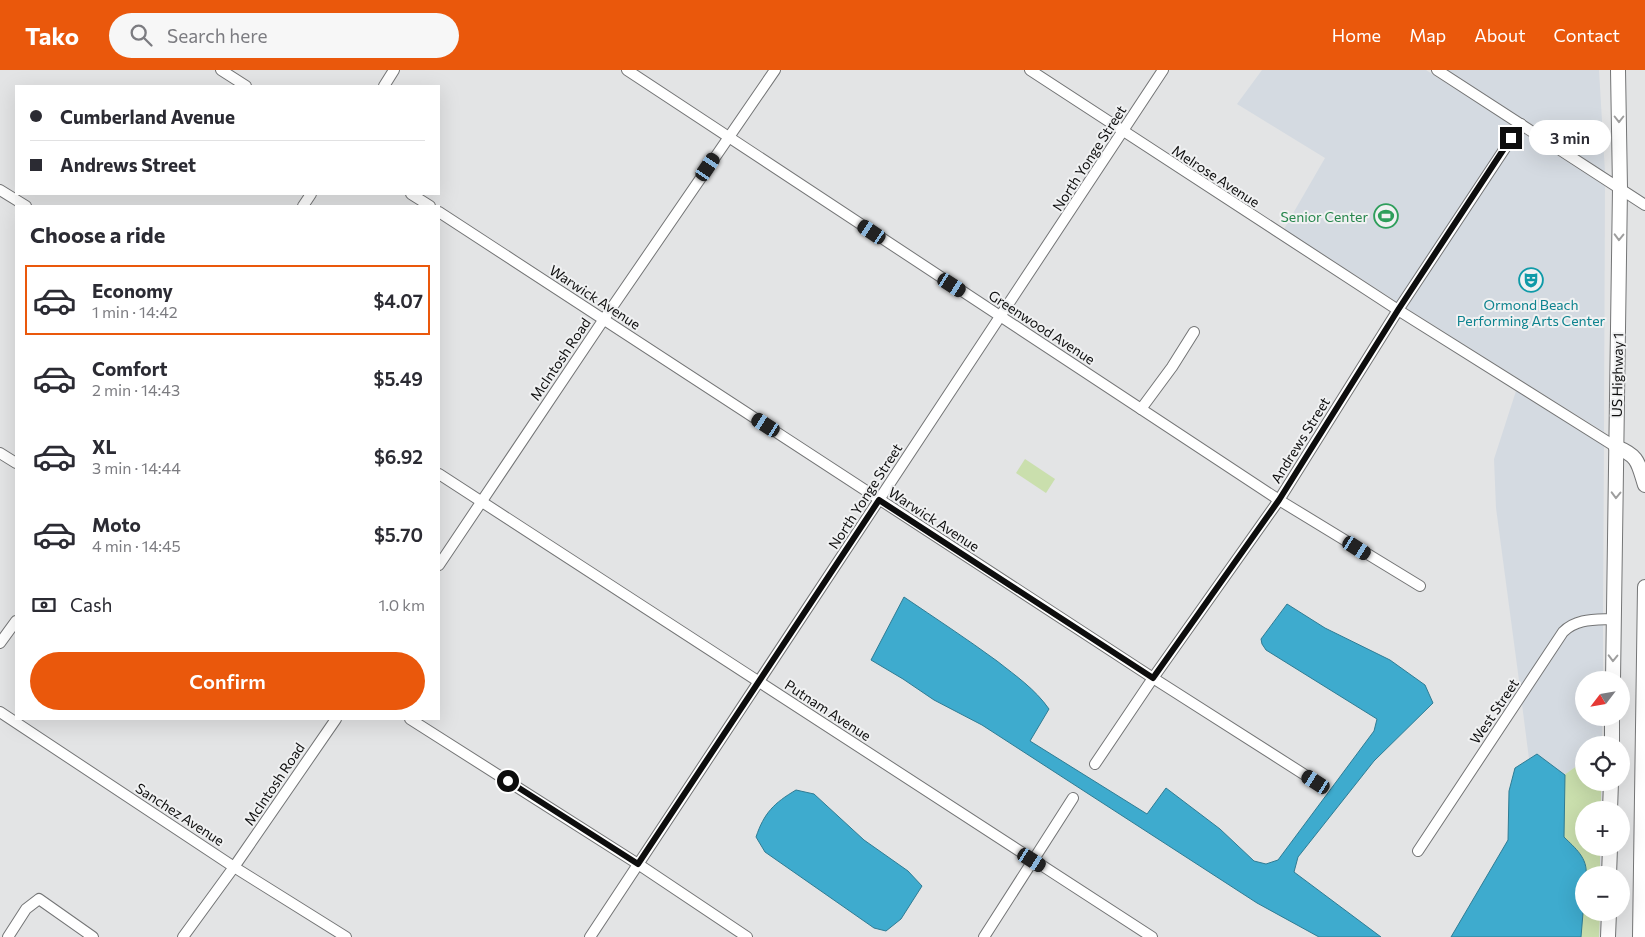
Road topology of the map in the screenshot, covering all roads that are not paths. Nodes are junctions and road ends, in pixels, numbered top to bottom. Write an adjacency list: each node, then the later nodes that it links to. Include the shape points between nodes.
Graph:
1 (221, 70): 9 (street)
2 (394, 70): 10 (street)
3 (627, 70): 13 (street, Greenwood Avenue)
4 (775, 70): 13 (street, McIntosh Road)
5 (1030, 70): 12 (street, Melrose Avenue)
6 (1163, 70): 12 (street, North Yonge Street)
7 (1437, 70): 11 (street)
8 (1618, 70): 14 (main road, US Highway 1, one-way to 14)
9 (244, 85)
10 (385, 85)
11 (1521, 124): 14 (street); 21 (street, Andrews Street)
12 (1123, 132): 21 (street, Melrose Avenue); 22 (street, North Yonge Street)
13 (729, 137): 22 (street, Greenwood Avenue); 23 (street, McIntosh Road)
14 (1620, 188): 19 (street); 26 (main road, US Highway 1, one-way to 26)
15 (0, 190): 17 (street)
16 (413, 195): 18 (street)
17 (24, 205)
18 (428, 205)
19 (1645, 205)
20 (440, 213): 23 (street, Warwick Avenue)
21 (1398, 310): 26 (street, Melrose Avenue); 32 (street, Andrews Street)
22 (1000, 316): 25 (street, Greenwood Avenue); 31 (street, North Yonge Street)
23 (604, 319): 31 (street, Warwick Avenue); 33 (street, McIntosh Road)
24 (1194, 332): 25 (street)
25 (1141, 409): 32 (street, Greenwood Avenue)
26 (1616, 446): 30 (main road, via 1630,452 1637,460); 37 (main road, US Highway 1, one-way to 37)
27 (0, 453): 28 (street)
28 (15, 462)
29 (440, 475): 33 (street, Putnam Avenue)
30 (1645, 485)
31 (879, 500): 41 (street, Warwick Avenue); 42 (street, North Yonge Street)
32 (1279, 500): 35 (street, Greenwood Avenue); 41 (street, Andrews Street)
33 (481, 502): 34 (street, McIntosh Road); 42 (street, Putnam Avenue)
34 (440, 564)
35 (1420, 586)
36 (1645, 587): 63 (main road)
37 (1614, 619): 40 (main road, US Highway 1, one-way to 40); 49 (street, West Street, via 1577,622 1563,632)
38 (15, 623): 39 (street)
39 (0, 644)
40 (1613, 671)
41 (1153, 678): 46 (street, Andrews Street); 47 (street, Warwick Avenue)
42 (759, 682): 50 (street, Putnam Avenue); 51 (street, North Yonge Street)
43 (0, 712): 52 (street, Sanchez Avenue)
44 (335, 720): 52 (street, McIntosh Road)
45 (412, 720): 51 (street)
46 (1095, 764)
47 (1316, 782)
48 (1073, 798): 50 (street)
49 (1418, 850)
50 (1032, 860): 60 (street); 61 (street, Putnam Avenue)
51 (638, 864): 58 (street, North Yonge Street); 59 (street)
52 (234, 867): 56 (street, McIntosh Road); 57 (street, Sanchez Avenue)
53 (1609, 921): 62 (main road)
54 (8, 937): 55 (street, via 26,909 39,899)
55 (93, 937)
56 (183, 937)
57 (346, 937)
58 (590, 937)
59 (747, 937)
60 (984, 937)
61 (1152, 937)
62 (1608, 937)
63 (1640, 937)

